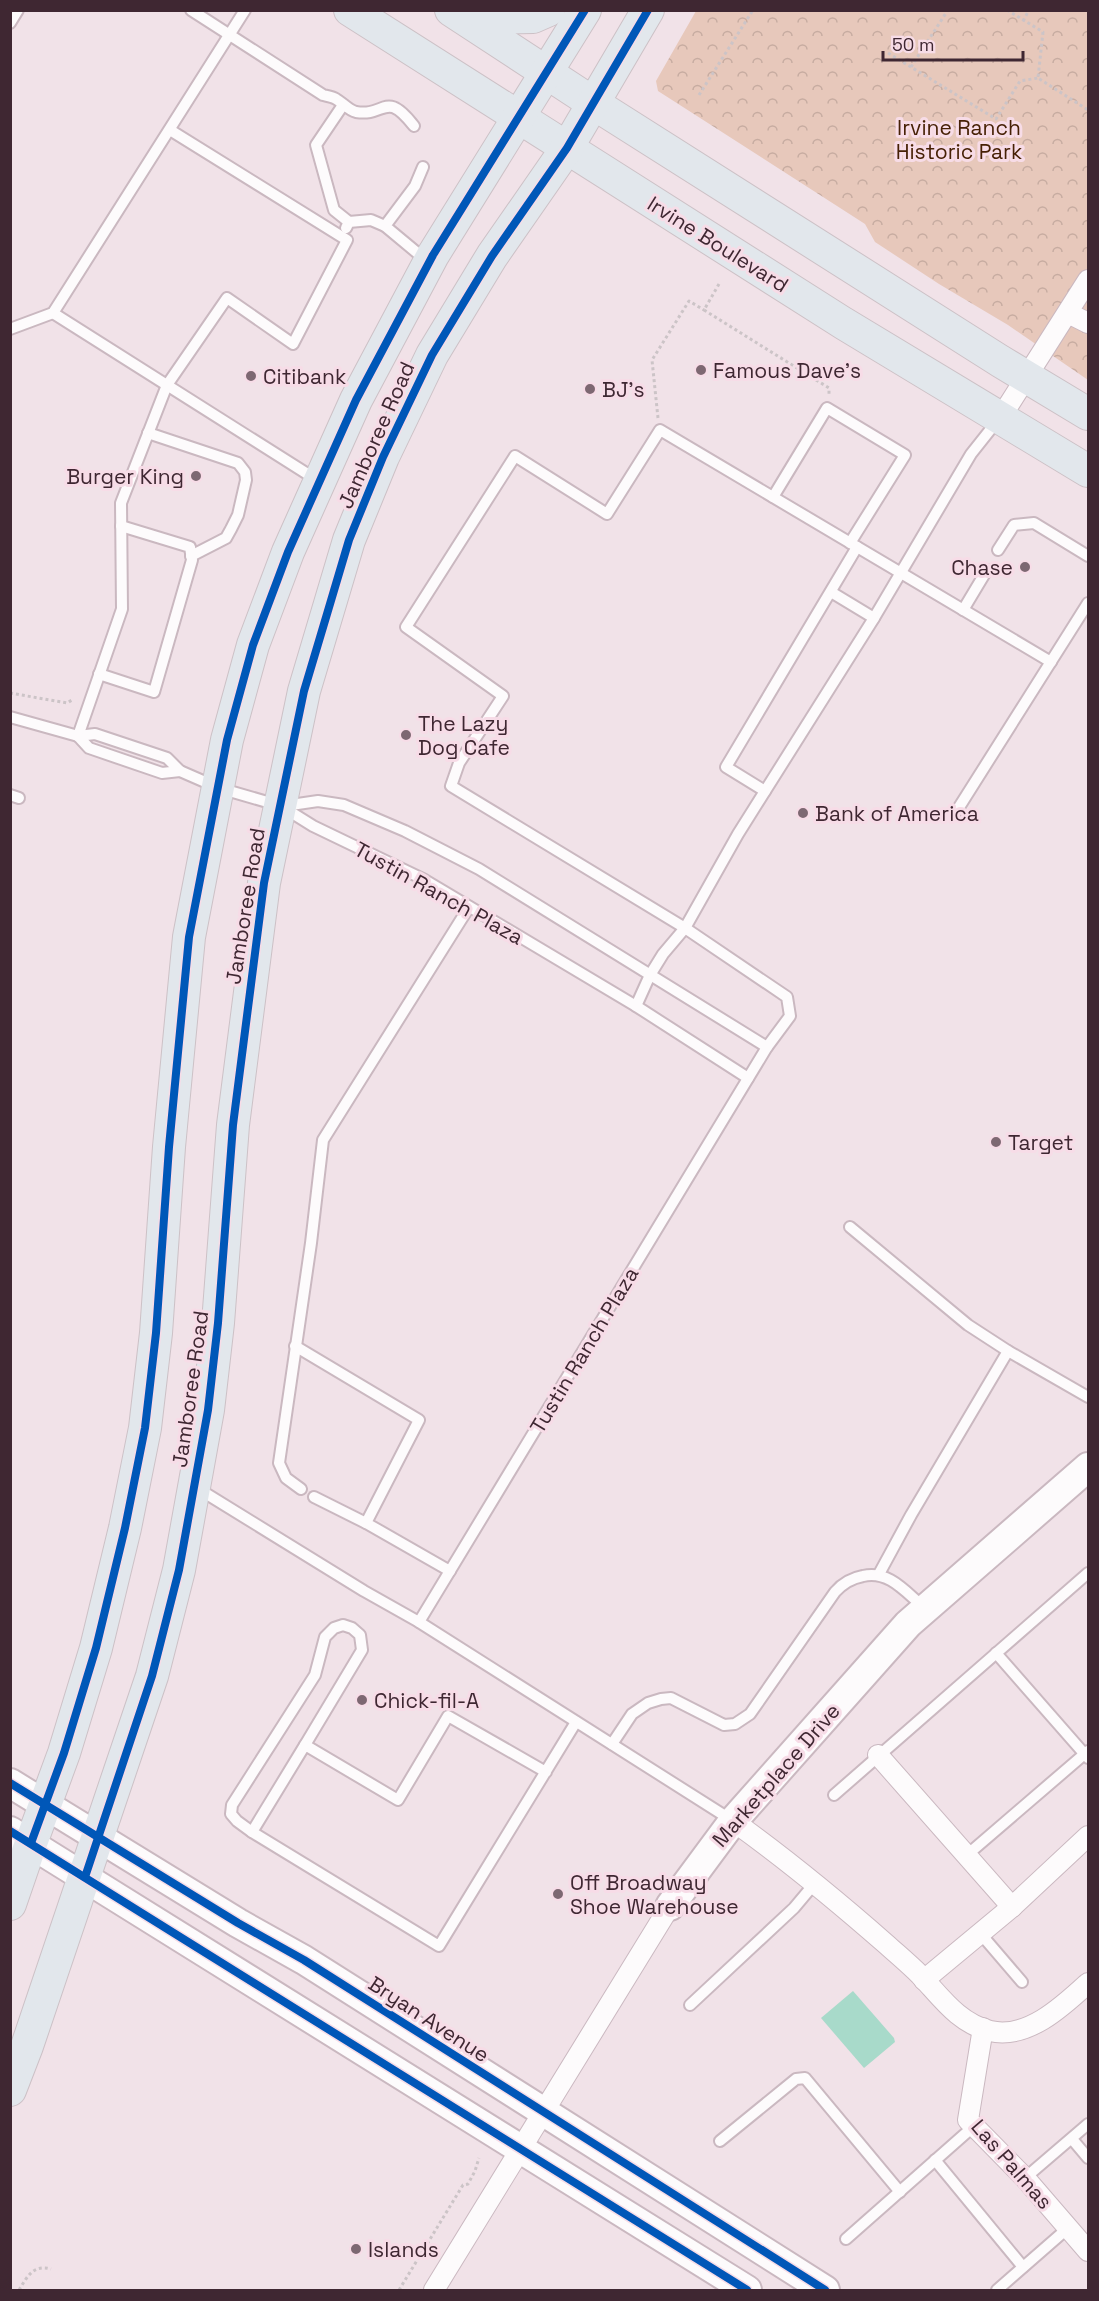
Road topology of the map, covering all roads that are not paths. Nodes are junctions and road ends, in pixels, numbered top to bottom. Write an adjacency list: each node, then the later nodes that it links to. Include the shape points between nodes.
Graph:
1 (18, 10): 10 (lane)
2 (191, 10): 11 (lane)
3 (245, 10): 11 (lane)
4 (350, 10): 15 (main road, Irvine Boulevard)
5 (451, 10): 12 (main road)
6 (479, 10): 7 (main road, via 492,18 502,18 533,17)
7 (549, 10)
8 (585, 10): 12 (main road, Jamboree Road)
9 (648, 10): 14 (main road, Jamboree Road)
10 (10, 23)
11 (229, 36): 13 (lane); 17 (lane)
12 (546, 73): 14 (main road); 15 (main road, Jamboree Road)
13 (339, 102): 16 (lane, via 358,112 386,106 402,110); 20 (lane, via 316,146 334,210)
14 (593, 104): 18 (main road, Jamboree Road); 29 (main road)
15 (518, 118): 18 (main road, Irvine Boulevard); 23 (main road, Jamboree Road)
16 (414, 126)
17 (170, 130): 22 (lane); 26 (lane)
18 (567, 148): 32 (main road, Irvine Boulevard, via 843,323); 54 (main road, Jamboree Road, via 492,256 432,355 383,458 349,540 307,680)
19 (423, 167): 21 (lane)
20 (350, 222): 21 (lane, via 371,220); 22 (lane)
21 (385, 226): 23 (lane)
22 (340, 236): 30 (lane, via 347,240 293,344 227,298)
23 (429, 263): 35 (main road, Jamboree Road)
24 (1089, 279): 25 (street)
25 (1068, 313): 27 (street); 29 (street)
26 (53, 314): 28 (lane); 30 (lane)
27 (1089, 323)
28 (10, 329)
29 (1027, 377): 31 (main road); 32 (street)
30 (167, 385): 33 (lane); 35 (lane)
31 (1089, 414)
32 (1000, 417): 34 (main road, Irvine Boulevard); 43 (lane, via 971,454)
33 (148, 433): 37 (lane, via 121,503); 40 (lane, via 238,463 245,472 237,515 226,538)
34 (1089, 471)
35 (318, 481): 52 (main road, Jamboree Road, via 253,645)
36 (772, 497): 38 (lane); 38 (lane, via 827,408 905,455); 57 (lane, via 660,430 607,514 515,456 406,627 503,696 459,763 451,786)
37 (121, 526): 40 (lane, via 190,547); 49 (lane, via 122,609)
38 (854, 545): 43 (lane); 44 (lane)
39 (998, 550): 41 (lane, via 1014,525 1034,523)
40 (191, 556): 49 (lane, via 154,692)
41 (1089, 556)
42 (987, 570): 46 (lane)
43 (901, 573): 46 (lane); 47 (lane)
44 (831, 592): 47 (lane); 53 (lane, via 726,767)
45 (1089, 603): 48 (lane)
46 (963, 610): 48 (lane)
47 (874, 618): 53 (lane)
48 (1051, 663): 55 (lane)
49 (99, 674): 51 (lane)
50 (10, 717): 51 (lane, Tustin Ranch Plaza)
51 (78, 736): 52 (lane, Tustin Ranch Plaza, via 94,734 167,759 180,771)
52 (219, 788): 54 (lane, Tustin Ranch Plaza); 85 (main road, Jamboree Road, via 189,937 145,1428 96,1648)
53 (765, 791): 57 (lane)
54 (281, 806): 56 (lane, Tustin Ranch Plaza, via 313,826 423,879); 58 (lane, Tustin Ranch Plaza, via 318,801 344,805 405,831 479,869); 67 (main road, Jamboree Road, via 264,883 247,1006 233,1125 218,1323)
55 (956, 812)
56 (469, 908): 59 (lane, Tustin Ranch Plaza); 63 (lane, via 323,1140)
57 (684, 928): 58 (lane); 60 (lane, via 787,997 790,1016)
58 (650, 975): 59 (lane); 60 (lane, Tustin Ranch Plaza)
59 (636, 1006): 61 (lane, Tustin Ranch Plaza)
60 (767, 1047): 61 (lane, Tustin Ranch Plaza)
61 (748, 1078): 71 (lane, Tustin Ranch Plaza)
62 (850, 1227): 64 (lane, via 968,1325)
63 (295, 1346): 68 (lane, via 279,1463 286,1478); 70 (lane, via 419,1420)
64 (1008, 1351): 65 (lane); 73 (lane)
65 (1089, 1397)
66 (1089, 1467): 74 (main road, Marketplace Drive)
67 (195, 1487): 75 (lane); 90 (main road, Jamboree Road, via 152,1676)
68 (301, 1489)
69 (314, 1497): 70 (lane)
70 (366, 1523): 71 (lane)
71 (450, 1571): 75 (lane, Tustin Ranch Plaza)
72 (1089, 1573): 76 (lane)
73 (879, 1574): 74 (lane, via 891,1579); 78 (lane, via 841,1585 750,1714 735,1724 724,1725 671,1698 661,1699 648,1702 632,1714)
74 (926, 1609): 86 (main road, Marketplace Drive, via 908,1624)
75 (419, 1622): 77 (lane)
76 (996, 1653): 80 (lane); 81 (lane)
77 (576, 1722): 78 (lane); 82 (lane)
78 (612, 1744): 86 (lane)
79 (305, 1745): 82 (lane, via 398,1800 448,1716); 87 (lane); 87 (lane, via 362,1650 360,1635 352,1628 334,1628 325,1637 315,1675 232,1805 231,1814)
80 (878, 1755): 84 (lane); 91 (street)
81 (1087, 1755): 91 (lane)
82 (546, 1772): 87 (lane, via 439,1946)
83 (10, 1782): 85 (main road, Bryan Avenue)
84 (834, 1795)
85 (45, 1804): 89 (main road, Jamboree Road); 90 (main road, Bryan Avenue)
86 (733, 1821): 93 (street); 95 (main road, Marketplace Drive)
87 (252, 1832)
88 (1089, 1836): 96 (street)
89 (21, 1837): 92 (main road); 94 (main road, Jamboree Road)
90 (98, 1837): 92 (main road, Jamboree Road); 104 (main road, Bryan Avenue, via 304,1960)
91 (967, 1855): 96 (street)
92 (85, 1877): 103 (main road, Jamboree Road); 109 (main road)
93 (814, 1883): 98 (street); 101 (lane, via 794,1908)
94 (10, 1904)
95 (670, 1906): 104 (street, Marketplace Drive)
96 (1012, 1907): 97 (street)
97 (980, 1934): 98 (street); 99 (lane)
98 (924, 1980): 102 (street, via 951,2010)
99 (1022, 1982)
100 (1089, 1983): 102 (street, via 1064,2005 1025,2029 1006,2032)
101 (690, 2005)
102 (983, 2028): 106 (street, Las Palmas, via 968,2120)
103 (10, 2090)
104 (542, 2113): 109 (street, Marketplace Drive); 120 (main road, Bryan Avenue)
105 (1089, 2124): 107 (lane)
106 (974, 2126): 111 (lane); 112 (street, Las Palmas)
107 (1072, 2139): 110 (lane); 112 (lane)
108 (720, 2141): 113 (lane, via 796,2079 805,2078)
109 (521, 2148): 118 (street, Marketplace Drive); 119 (main road)
110 (1089, 2158)
111 (935, 2160): 113 (lane); 117 (lane)
112 (1025, 2178): 114 (street, Las Palmas)
113 (900, 2192): 115 (lane)
114 (1068, 2228): 116 (street, Las Palmas); 117 (lane)
115 (846, 2239)
116 (1089, 2251)
117 (1023, 2267): 121 (lane)
118 (434, 2290)
119 (747, 2290)
120 (823, 2290)
121 (997, 2290)

